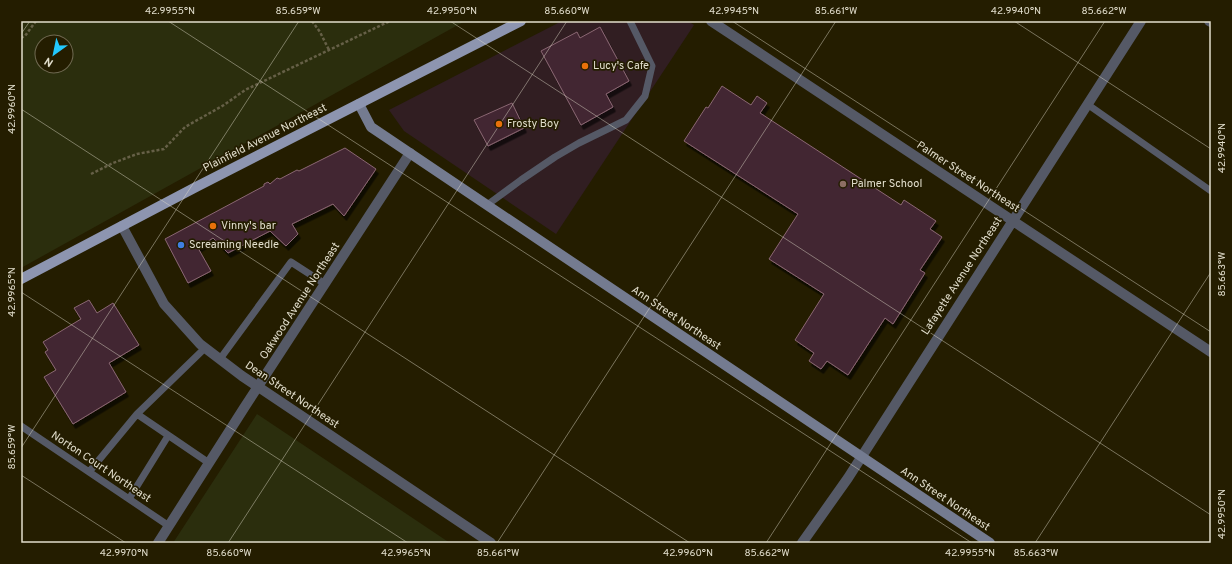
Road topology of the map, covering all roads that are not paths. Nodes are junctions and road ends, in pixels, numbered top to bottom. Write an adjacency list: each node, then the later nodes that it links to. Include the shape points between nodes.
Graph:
1 (521, 21): 5 (main road, Plainfield Avenue Northeast)
2 (630, 21): 9 (lane, via 652,66 645,96 626,120 555,157)
3 (711, 21): 10 (street, Palmer Street Northeast)
4 (1141, 21): 6 (street, Lafayette Avenue Northeast)
5 (359, 104): 7 (main road, Ann Street Northeast, via 371,127); 11 (main road, Plainfield Avenue Northeast)
6 (1087, 104): 8 (lane); 10 (street, Lafayette Avenue Northeast)
7 (410, 153): 9 (main road, Ann Street Northeast); 13 (street, Oakwood Avenue Northeast)
8 (1211, 191)
9 (488, 205): 21 (main road, Ann Street Northeast)
10 (1012, 220): 15 (street, Palmer Street Northeast); 21 (street, Lafayette Avenue Northeast)
11 (122, 226): 12 (main road, Plainfield Avenue Northeast); 14 (street, Dean Street Northeast, via 164,304)
12 (21, 279)
13 (325, 284): 16 (lane, via 291,262); 17 (street, Oakwood Avenue Northeast)
14 (204, 348): 16 (street, Dean Street Northeast); 18 (lane)
15 (1211, 352)
16 (220, 359): 17 (street, Dean Street Northeast)
17 (258, 387): 22 (street, Oakwood Avenue Northeast); 27 (street, Dean Street Northeast)
18 (137, 414): 20 (lane); 23 (lane)
19 (21, 426): 23 (lane, Norton Court Northeast)
20 (168, 436): 22 (lane); 24 (lane)
21 (861, 457): 28 (street, Lafayette Avenue Northeast); 29 (main road, Ann Street Northeast)
22 (209, 464): 25 (street, Oakwood Avenue Northeast)
23 (89, 472): 24 (lane, Norton Court Northeast)
24 (129, 499): 25 (lane, Norton Court Northeast)
25 (169, 526): 26 (street, Oakwood Avenue Northeast)
26 (158, 543)
27 (491, 543)
28 (802, 543)
29 (990, 543)

